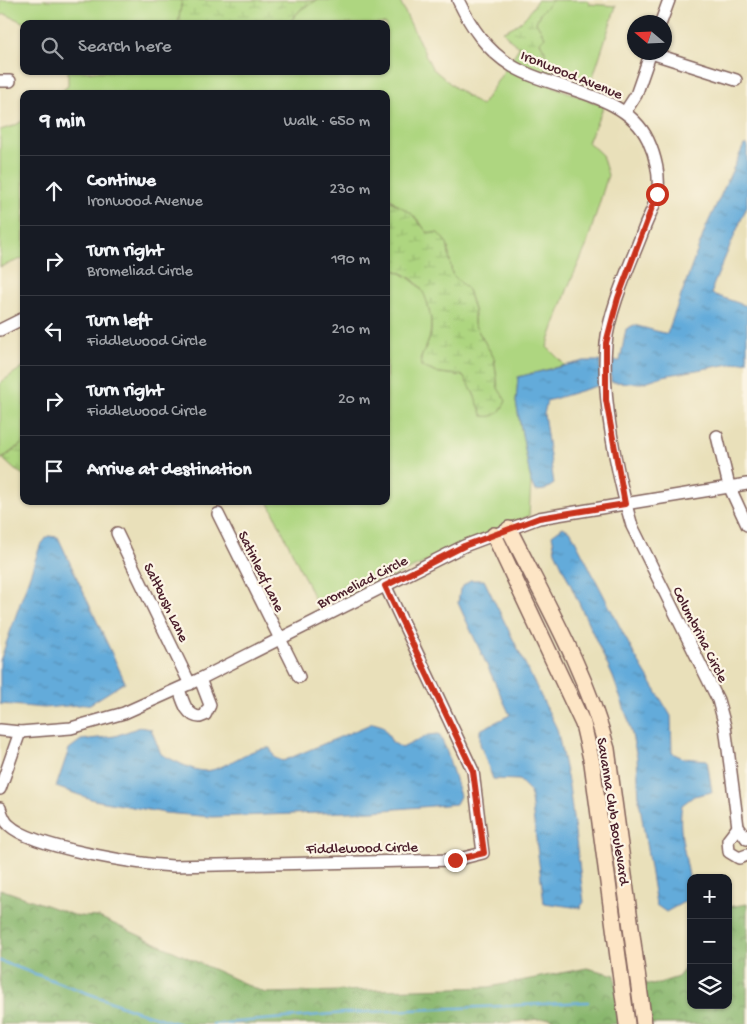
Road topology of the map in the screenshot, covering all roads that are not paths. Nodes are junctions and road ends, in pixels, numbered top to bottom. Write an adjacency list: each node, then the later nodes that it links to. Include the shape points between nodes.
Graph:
1 (458, 0): 7 (street, Ironwood Avenue, via 481,40 512,66)
2 (669, 0): 3 (street)
3 (664, 15)
4 (648, 60): 7 (street, via 636,95)
5 (672, 60): 6 (street)
6 (736, 80)
7 (625, 112): 13 (street, Ironwood Avenue, via 647,138 656,163 657,194 618,298 606,343 606,400)
8 (20, 320): 9 (street)
9 (0, 330)
10 (717, 436): 12 (street)
11 (747, 484): 12 (street, Bromeliad Circle)
12 (729, 486): 13 (street, Bromeliad Circle); 15 (street)
13 (625, 504): 16 (street, Bromeliad Circle, via 562,512); 29 (street, Columbrina Circle, via 632,526 718,700 726,726)
14 (218, 514): 20 (street, Satinleaf Lane)
15 (747, 525)
16 (508, 529): 18 (street, Bromeliad Circle); 33 (street, Savanna Club Boulevard, via 582,674 598,714 607,749)
17 (117, 533): 22 (street, Saltbush Lane)
18 (494, 535): 19 (street, Bromeliad Circle, via 464,546); 32 (street, Savanna Club Boulevard, via 583,724 592,763)
19 (385, 586): 20 (street, Bromeliad Circle); 28 (street, Fiddlewood Circle, via 473,771 484,853 455,860 173,866 134,863 70,849 25,835)
20 (279, 640): 21 (street, Satinleaf Lane); 22 (street, Bromeliad Circle)
21 (299, 677)
22 (195, 682): 23 (street, Bromeliad Circle); 23 (street, Saltbush Lane, via 210,705 205,715 191,715)
23 (179, 689): 25 (street, Bromeliad Circle, via 124,712 71,728)
24 (0, 730): 25 (street, Bromeliad Circle)
25 (20, 732): 26 (street)
26 (0, 789)
27 (0, 808): 28 (street, Fiddlewood Circle)
28 (3, 822)
29 (738, 827): 30 (street); 31 (street, via 728,840 728,848 736,857)
30 (747, 839)
31 (747, 854)
32 (627, 1024)
33 (644, 1024)

